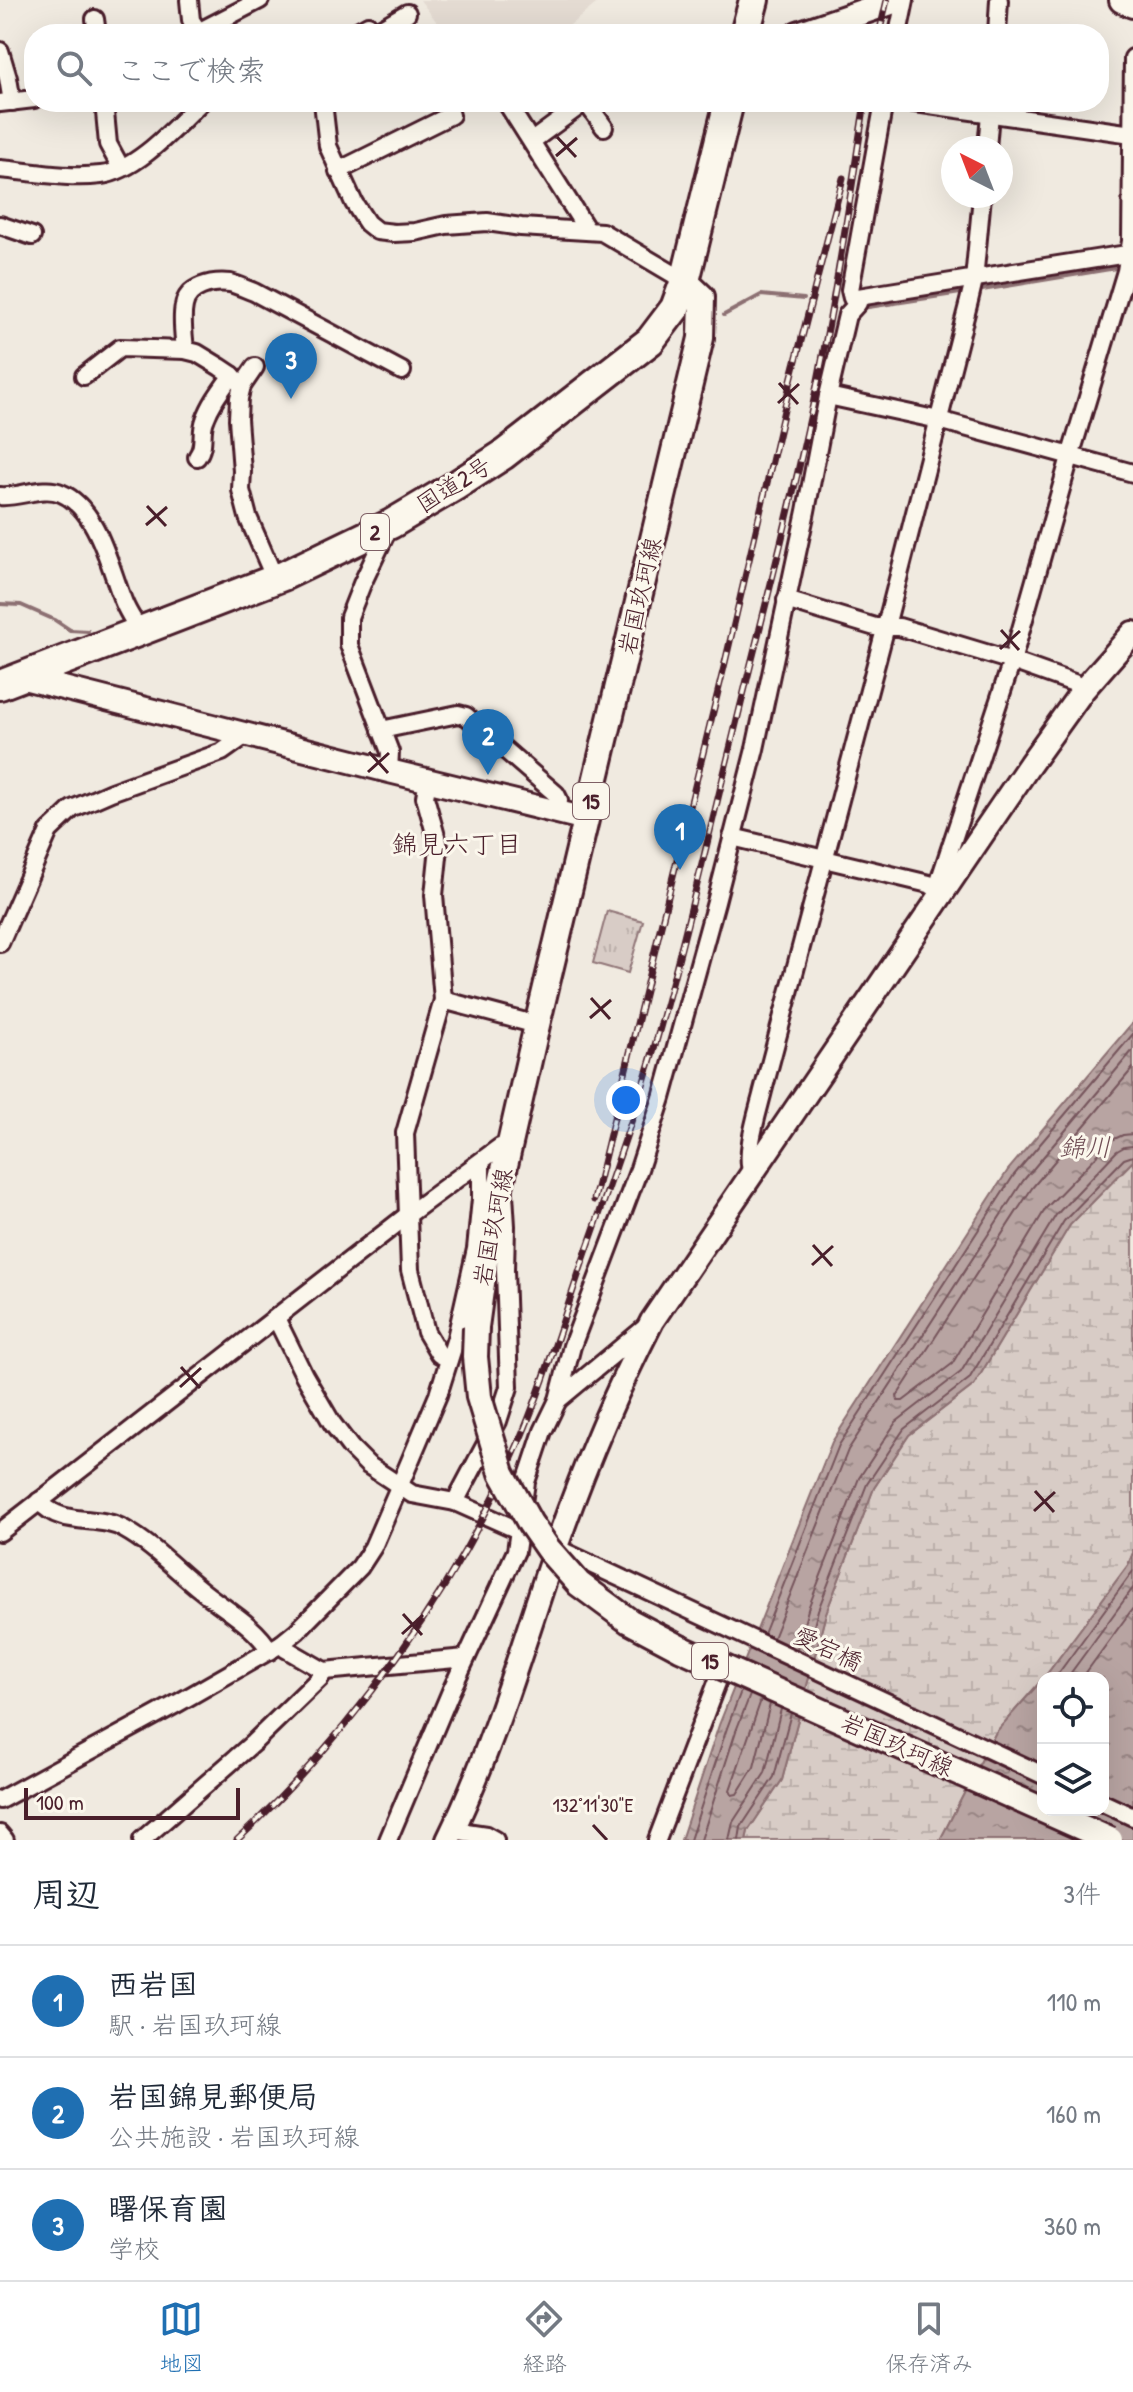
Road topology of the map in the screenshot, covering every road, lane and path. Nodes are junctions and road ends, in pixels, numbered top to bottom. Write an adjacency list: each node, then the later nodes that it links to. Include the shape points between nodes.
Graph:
1 (189, 0): 10 (street)
2 (260, 0): 11 (street)
3 (754, 0): 13 (highway)
4 (897, 0): 14 (main road)
5 (905, 0): 15 (street)
6 (999, 0): 16 (street)
7 (1122, 0): 8 (main road)
8 (1133, 5)
9 (407, 13): 12 (street)
10 (193, 24)
11 (216, 24)
12 (388, 24)
13 (748, 24)
14 (827, 24)
15 (900, 24)
16 (998, 24)
17 (0, 51): 19 (street, via 8,78)
18 (1133, 58): 32 (street)
19 (6, 102)
20 (105, 112): 35 (street, via 108,144)
21 (190, 112): 35 (street)
22 (324, 112): 37 (street, via 328,146)
23 (450, 112): 37 (street)
24 (513, 112): 34 (street)
25 (571, 112): 34 (street)
26 (593, 112): 31 (street)
27 (727, 112): 43 (highway, 国道2号 / 2)
28 (882, 112): 45 (street, via 850,290)
29 (990, 112): 33 (street)
30 (1012, 112): 32 (street)
31 (604, 127)
32 (1132, 134): 42 (street)
33 (988, 136)
34 (532, 141): 40 (street)
35 (121, 168): 36 (street, via 103,175 70,176)
36 (0, 169)
37 (338, 171): 40 (street, via 367,223 377,231 415,232 487,222)
38 (981, 208): 44 (street)
39 (0, 225): 41 (street)
40 (587, 230): 43 (street, via 602,232)
41 (32, 236)
42 (1129, 259): 44 (street); 54 (street)
43 (685, 281): 57 (highway, 国道2号 / 2, via 675,308 650,341 503,455); 71 (main road, 岩国玖珂線 / 15, via 702,297 701,338)
44 (972, 289): 45 (street); 52 (street)
45 (855, 305): 51 (street)
46 (185, 350): 48 (street, via 184,305 190,294 208,284 230,283); 49 (street, via 120,348); 50 (street)
47 (255, 367): 50 (street)
48 (402, 371)
49 (84, 376)
50 (237, 380): 53 (street, via 214,401); 58 (street, via 241,490)
51 (828, 396): 52 (street); 59 (street)
52 (939, 420): 54 (street); 60 (street)
53 (197, 457)
54 (1070, 457): 55 (street); 63 (street)
55 (1133, 473)
56 (0, 496): 61 (street, via 60,492 75,502 103,544)
57 (391, 524): 58 (highway, 国道2号 / 2); 66 (street, via 349,617 349,645)
58 (275, 579): 61 (highway, 国道2号 / 2)
59 (786, 600): 60 (street); 72 (street)
60 (886, 626): 63 (street); 73 (street)
61 (139, 630): 64 (highway, 国道2号 / 2)
62 (1133, 633): 65 (street)
63 (1012, 661): 65 (street); 74 (street)
64 (10, 681): 67 (street)
65 (1083, 690): 74 (street)
66 (381, 730): 68 (street, via 390,752); 70 (street, via 466,716 556,794)
67 (246, 735): 68 (street); 75 (street, via 222,752 72,809 49,831)
68 (389, 771): 69 (street)
69 (428, 780): 70 (street); 76 (street, via 425,797 439,847 434,895)
70 (558, 812): 71 (street)
71 (586, 819): 77 (main road, 岩国玖珂線 / 15)
72 (732, 837): 73 (street); 88 (street, via 662,1098 572,1346)
73 (825, 859): 74 (street); 80 (street, via 753,1132)
74 (940, 890): 80 (street)
75 (0, 943)
76 (443, 1000): 77 (street); 82 (street, via 405,1133)
77 (537, 1025): 78 (main road, 岩国玖珂線 / 15)
78 (509, 1146): 79 (street); 81 (main road, 岩国玖珂線 / 15)
79 (481, 1162): 82 (street); 85 (street)
80 (752, 1173): 84 (street)
81 (501, 1181): 85 (main road, 岩国玖珂線 / 15); 86 (street)
82 (409, 1214): 83 (street); 87 (street, via 410,1270 426,1332 439,1354)
83 (276, 1318): 89 (street, 愛宕橋, via 315,1395 351,1448); 90 (street)
84 (652, 1321): 88 (street); 94 (street, via 605,1417)
85 (466, 1333): 86 (street, via 480,1345); 87 (street); 110 (main road, 岩国玖珂線 / 15, bridge, via 502,1473 548,1549 579,1584 629,1621 680,1648)
86 (507, 1343): 91 (street, via 509,1387 498,1421)
87 (449, 1359): 89 (street)
88 (558, 1400): 92 (street, via 526,1482)
89 (399, 1487): 91 (street, 愛宕橋); 95 (street, via 360,1567)
90 (39, 1501): 93 (street); 95 (street, via 58,1515 122,1528)
91 (455, 1502): 92 (street, 愛宕橋)
92 (521, 1531): 94 (street, 愛宕橋); 96 (street)
93 (0, 1532)
94 (556, 1548): 99 (street, 愛宕橋); 104 (street, via 489,1745)
95 (276, 1647): 97 (street); 100 (street)
96 (466, 1658): 97 (street); 107 (street)
97 (324, 1671): 106 (street, via 253,1743)
98 (718, 1680): 109 (street)
99 (1037, 1772)
100 (0, 1800)
101 (1109, 1806): 102 (street)
102 (1133, 1817)
103 (0, 1834): 105 (street)
104 (450, 1835): 108 (street)
105 (5, 1840)
106 (142, 1840)
107 (388, 1840)
108 (495, 1840)
109 (657, 1840)
110 (1110, 1840)

